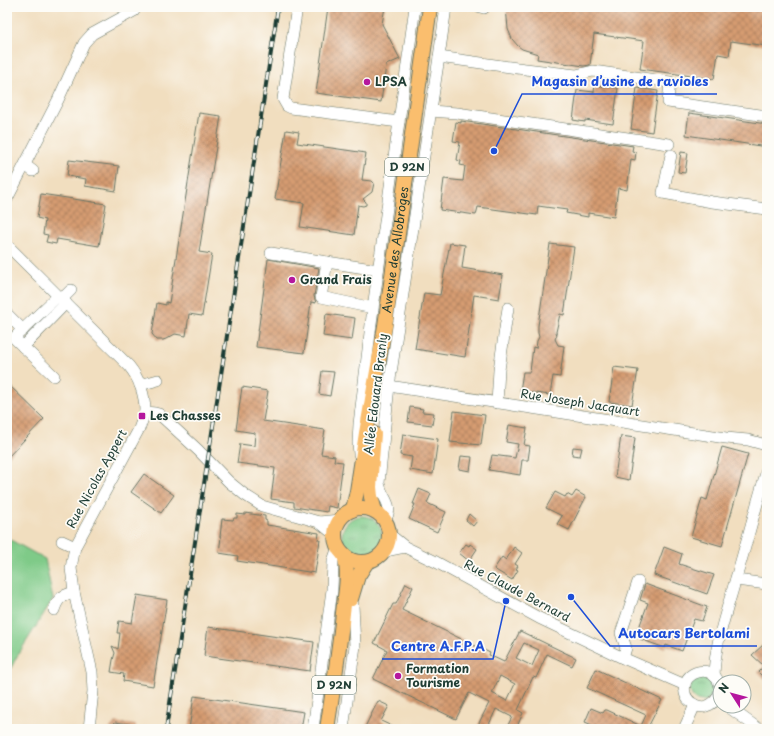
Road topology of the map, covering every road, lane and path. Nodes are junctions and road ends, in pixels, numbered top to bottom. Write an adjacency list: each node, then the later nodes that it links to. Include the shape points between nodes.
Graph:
1 (296, 7): 9 (street, via 283,99 287,106)
2 (415, 7): 9 (street)
3 (430, 7): 21 (main road, Avenue des Allobroges / D 92N)
4 (446, 7): 6 (street, Allée Edouard Branly)
5 (134, 11): 10 (street, via 92,34 84,43 29,168)
6 (440, 57): 7 (street, Allée Edouard Branly); 8 (street, via 576,75 593,71 670,82 668,102)
7 (431, 111): 11 (street, via 465,114 670,149 663,192); 27 (street, Allée Edouard Branly)
8 (767, 116)
9 (399, 122): 15 (street)
10 (7, 199)
11 (767, 209)
12 (7, 245): 17 (street, Rue Nicolas Appert)
13 (271, 253): 14 (street)
14 (327, 262): 15 (street); 18 (street, via 321,297)
15 (378, 270): 18 (street)
16 (71, 290): 17 (street)
17 (62, 299): 22 (street); 23 (street); 26 (street, Rue Nicolas Appert, via 134,372)
18 (373, 308): 30 (street)
19 (508, 308): 28 (street)
20 (7, 314): 22 (street)
21 (384, 326): 30 (main road, Avenue des Allobroges / D 92N); 32 (main road, Avenue des Allobroges / D 92N, via 374,442)
22 (23, 330): 23 (street, via 14,338)
23 (23, 347): 24 (street)
24 (54, 376)
25 (158, 380): 26 (street)
26 (140, 385): 29 (street, Rue Nicolas Appert)
27 (389, 386): 28 (street, Rue Joseph Jacquart); 38 (street, Allée Edouard Branly, via 379,483 388,504)
28 (497, 403): 31 (street, Rue Joseph Jacquart, via 748,440)
29 (145, 412): 37 (street, via 159,414 230,482 262,506); 41 (street, Rue Nicolas Appert, via 139,429)
30 (362, 428): 32 (main road, Avenue des Allobroges / D 92N)
31 (767, 446)
32 (366, 467): 34 (main road, Avenue des Allobroges / D 92N); 35 (main road, Avenue des Allobroges / D 92N, via 370,497)
33 (767, 470): 45 (street)
34 (352, 510): 35 (main road, via 360,508); 36 (main road)
35 (375, 511): 38 (main road, via 381,516)
36 (340, 520): 37 (street); 40 (main road, via 336,527)
37 (319, 522): 40 (street)
38 (387, 528): 42 (street, Rue Claude Bernard); 43 (main road, via 388,541)
39 (62, 541): 41 (street)
40 (339, 546): 44 (main road, via 354,561); 51 (main road, D 92N, via 347,573); 62 (street, via 333,560 332,590)
41 (75, 547): 48 (street, Rue Nicolas Appert, via 71,568)
42 (405, 547): 43 (street); 53 (street, Rue Claude Bernard, via 539,618)
43 (382, 553): 44 (main road)
44 (367, 562): 49 (main road, D 92N, via 358,576)
45 (736, 580): 47 (street); 52 (street)
46 (638, 582): 53 (street, via 621,633 626,648)
47 (767, 584)
48 (74, 592): 50 (street, via 59,599); 61 (street, Rue Nicolas Appert, via 92,672)
49 (351, 601): 51 (main road, D 92N); 64 (street, via 355,646)
50 (54, 610)
51 (340, 640): 63 (main road, D 92N)
52 (715, 652): 54 (street); 55 (street)
53 (623, 658): 57 (street, Rue Claude Bernard)
54 (702, 671): 56 (street); 57 (street, via 693,674)
55 (714, 674)
56 (712, 675)
57 (685, 685): 59 (street, via 686,697)
58 (712, 704): 59 (street, via 701,707)
59 (695, 705): 65 (street)
60 (738, 714): 66 (street)
61 (90, 729)
62 (313, 729)
63 (327, 729)
64 (343, 729)
65 (684, 729)
66 (759, 729)

